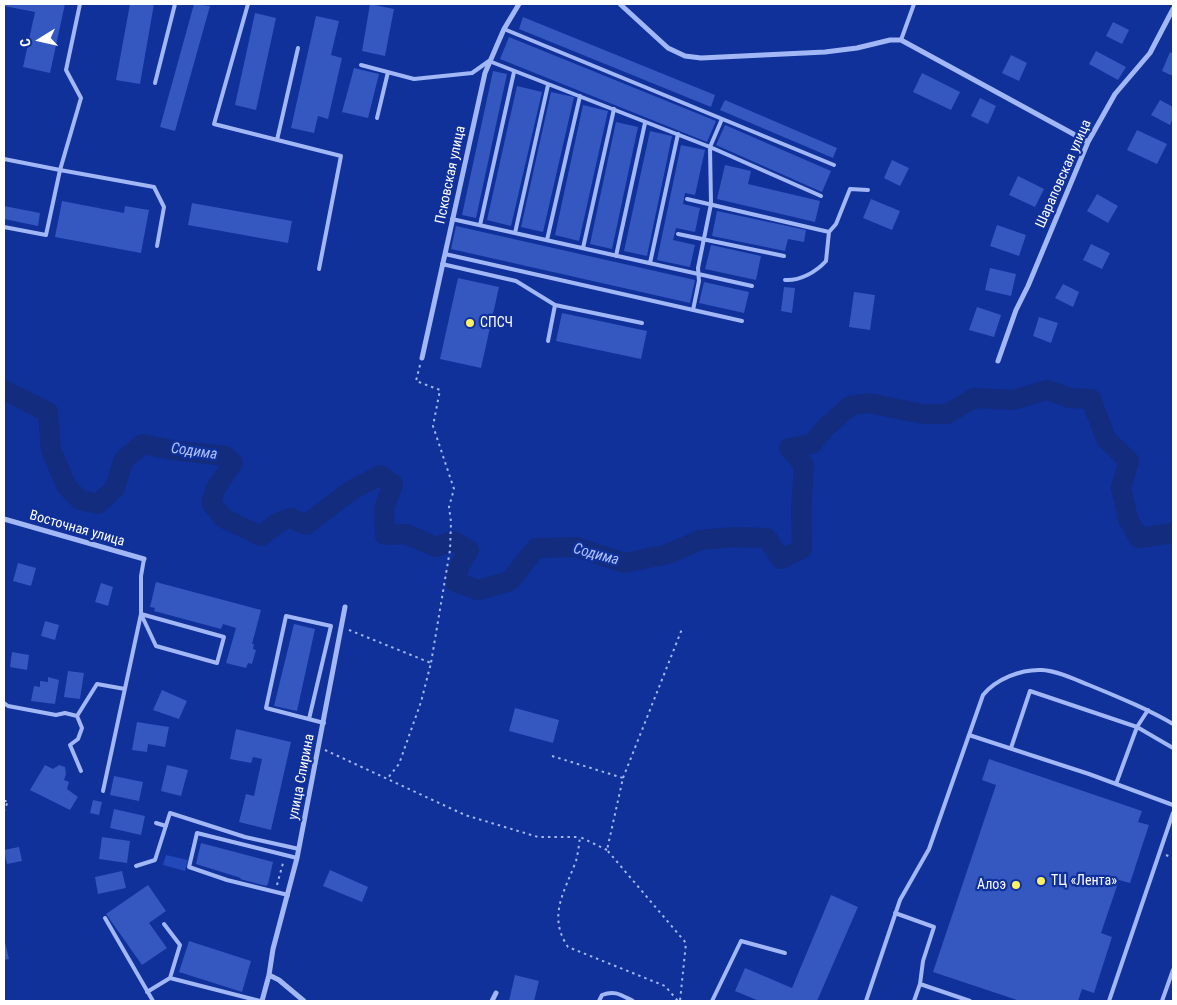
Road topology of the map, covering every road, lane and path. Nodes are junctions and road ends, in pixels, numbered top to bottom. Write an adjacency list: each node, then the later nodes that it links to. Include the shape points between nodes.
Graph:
1 (80, 4): 28 (lane, via 66,70 81,98)
2 (175, 4): 15 (lane)
3 (248, 4): 23 (lane, via 214,124)
4 (519, 4): 8 (street, Псковская улица)
5 (620, 4): 9 (street, via 668,48 701,58 825,52)
6 (914, 4): 9 (lane)
7 (1173, 9): 24 (street, Шараповская улица, via 1150,53 1115,94)
8 (504, 29): 11 (street, Псковская улица); 20 (lane)
9 (901, 40): 24 (street)
10 (298, 48): 23 (lane)
11 (489, 61): 13 (lane, via 472,73 414,79); 14 (lane); 33 (street, Псковская улица)
12 (361, 65): 13 (lane)
13 (388, 72): 19 (lane)
14 (514, 72): 16 (lane); 34 (lane)
15 (156, 83)
16 (548, 85): 17 (lane); 37 (lane)
17 (580, 96): 18 (lane); 40 (lane)
18 (614, 109): 21 (lane); 42 (lane)
19 (377, 118)
20 (722, 119): 25 (lane); 27 (lane)
21 (645, 123): 22 (lane); 44 (lane)
22 (678, 134): 25 (lane); 46 (lane)
23 (277, 140): 48 (lane, via 341,156)
24 (1088, 142): 58 (street, Шараповская улица)
25 (710, 147): 30 (lane); 32 (lane)
26 (4, 159): 28 (lane)
27 (834, 165)
28 (60, 170): 35 (lane, via 46,235); 41 (lane, via 154,187 164,207)
29 (868, 190): 36 (lane, via 850,189 836,224)
30 (821, 196)
31 (687, 199): 32 (lane)
32 (711, 204): 36 (lane); 39 (lane)
33 (452, 219): 34 (lane); 43 (street, Псковская улица)
34 (480, 225): 37 (lane)
35 (4, 227)
36 (828, 232): 50 (lane, via 826,262 795,280)
37 (515, 233): 40 (lane)
38 (678, 234): 39 (lane)
39 (704, 239): 45 (lane); 49 (lane)
40 (547, 240): 42 (lane)
41 (157, 246)
42 (583, 248): 44 (lane)
43 (445, 254): 47 (street, Псковская улица); 53 (lane)
44 (616, 256): 46 (lane)
45 (784, 256)
46 (650, 263): 49 (lane)
47 (442, 264): 52 (lane, via 516,281); 57 (street, Псковская улица)
48 (319, 269)
49 (699, 274): 51 (lane); 53 (lane)
50 (785, 280)
51 (752, 286)
52 (554, 305): 55 (lane); 56 (lane)
53 (693, 310): 54 (lane)
54 (742, 321)
55 (642, 323)
56 (548, 341)
57 (422, 358): 66 (path, via 416,382 440,390 433,426 454,489 449,507 450,550)
58 (998, 360)
59 (4, 519): 60 (street, Восточная улица)
60 (144, 559): 62 (lane)
61 (344, 607): 64 (street, улица Спирина)
62 (141, 614): 62 (lane, via 224,637 217,663 156,646); 67 (lane)
63 (330, 626): 64 (lane); 71 (lane); 71 (lane, via 286,616 266,708)
64 (340, 627): 66 (path); 72 (street, улица Спирина)
65 (682, 629): 81 (path)
66 (431, 664): 82 (path, via 399,764)
67 (125, 689): 70 (lane, via 98,684); 84 (lane)
68 (4, 703): 70 (lane, via 56,715 65,712)
69 (1148, 710): 73 (lane); 74 (lane); 75 (lane, via 1063,675 1030,670 988,689)
70 (77, 716): 80 (lane, via 82,728 78,739 70,745)
71 (309, 719): 72 (lane)
72 (324, 723): 76 (street, улица Спирина)
73 (1173, 724)
74 (1137, 727): 77 (lane, via 1030,690); 78 (lane); 83 (lane)
75 (969, 735): 77 (lane); 99 (lane, via 929,849)
76 (319, 747): 82 (path); 92 (street, улица Спирина)
77 (1011, 748): 83 (lane)
78 (1173, 748)
79 (552, 756): 81 (path)
80 (81, 771)
81 (623, 778): 93 (path)
82 (387, 779): 91 (path, via 465,815 538,837)
83 (1116, 784): 86 (lane)
84 (102, 791)
85 (4, 801): 87 (path, via 8,801)
86 (1173, 804)
87 (4, 811)
88 (1173, 813): 120 (lane)
89 (156, 823): 90 (lane)
90 (166, 826): 92 (lane, via 170,813 245,838); 96 (lane, via 155,860)
91 (580, 837): 93 (path); 115 (path, via 576,859 562,894 558,916 560,935 568,947 665,986)
92 (299, 849): 95 (street, улица Спирина)
93 (607, 850): 115 (path, via 686,943)
94 (284, 855): 95 (lane); 97 (path); 97 (lane, via 197,833 189,866)
95 (297, 858): 98 (street, улица Спирина)
96 (136, 866)
97 (275, 892): 98 (lane)
98 (288, 895): 104 (street, улица Спирина)
99 (895, 912): 106 (lane, via 934,927 923,961); 117 (lane)
100 (105, 918): 107 (lane)
101 (164, 924): 105 (lane, via 180,945)
102 (785, 953): 116 (lane, via 741,941)
103 (1173, 970): 121 (lane)
104 (269, 975): 110 (street, улица Спирина); 111 (street)
105 (170, 978): 107 (lane); 110 (lane)
106 (920, 984): 118 (lane); 119 (lane)
107 (147, 992): 109 (lane)
108 (496, 993): 112 (street)
109 (153, 1001)
110 (261, 1001)
111 (304, 1001)
112 (492, 1001)
113 (599, 1001): 114 (lane, via 602,995 610,992)
114 (633, 1001)
115 (679, 1001)
116 (712, 1001)
117 (866, 1001)
118 (914, 1001)
119 (970, 1001)
120 (1109, 1001)
121 (1162, 1001)

